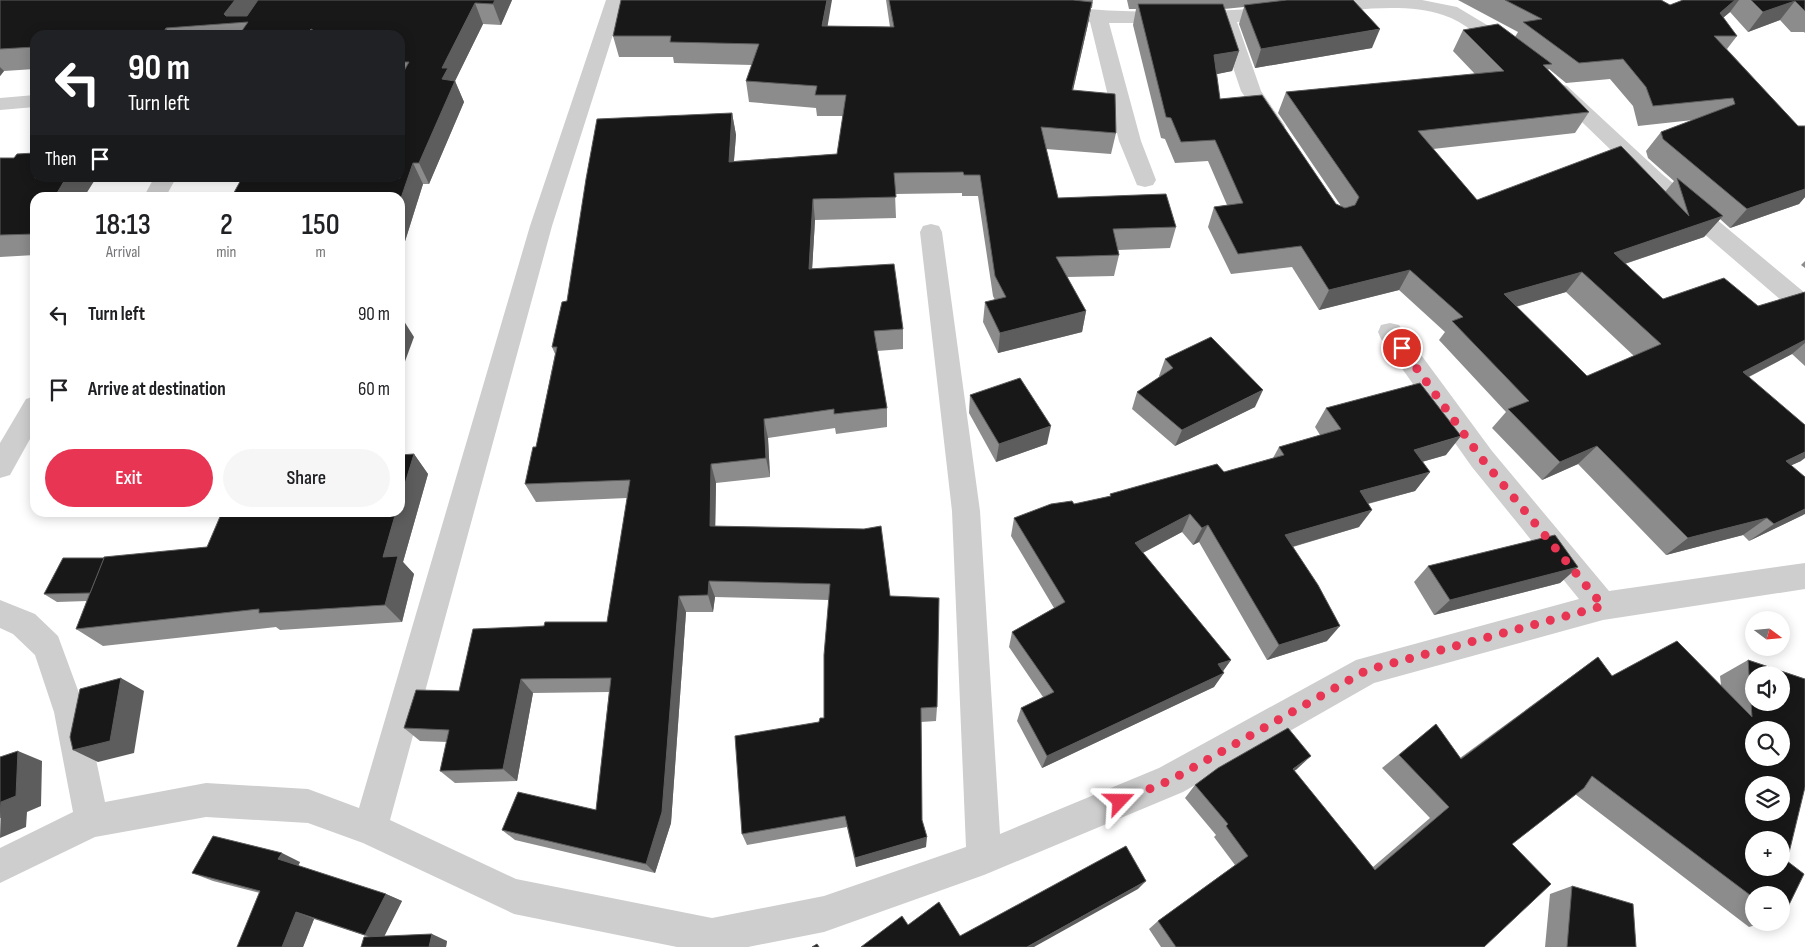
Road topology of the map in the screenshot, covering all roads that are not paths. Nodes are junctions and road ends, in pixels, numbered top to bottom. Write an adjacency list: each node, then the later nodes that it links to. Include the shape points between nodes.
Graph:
1 (615, 0): 21 (street, via 541,226)
2 (1291, 8): 5 (street); 6 (street, via 1364,2 1419,4 1449,11 1486,33)
3 (1034, 9): 4 (street)
4 (1098, 17): 5 (street); 11 (street, via 1130,141)
5 (1225, 17): 10 (street, via 1251,91)
6 (1525, 63)
7 (1548, 80): 13 (street, via 1654,179)
8 (30, 101): 9 (street)
9 (0, 104)
10 (1283, 139)
11 (1145, 180)
12 (931, 232): 22 (street, via 966,511)
13 (1805, 307)
14 (1390, 332): 18 (street, via 1482,459)
15 (30, 415): 16 (street)
16 (0, 467)
17 (1805, 576): 18 (street)
18 (1603, 606): 22 (street, via 1367,670 1171,780)
19 (0, 614): 20 (street, via 24,624 47,646 70,712)
20 (92, 821): 21 (street, via 206,800 308,806); 23 (street)
21 (370, 828): 24 (street, via 514,896)
22 (984, 858): 24 (street, via 824,914)
23 (0, 866)
24 (713, 942)

